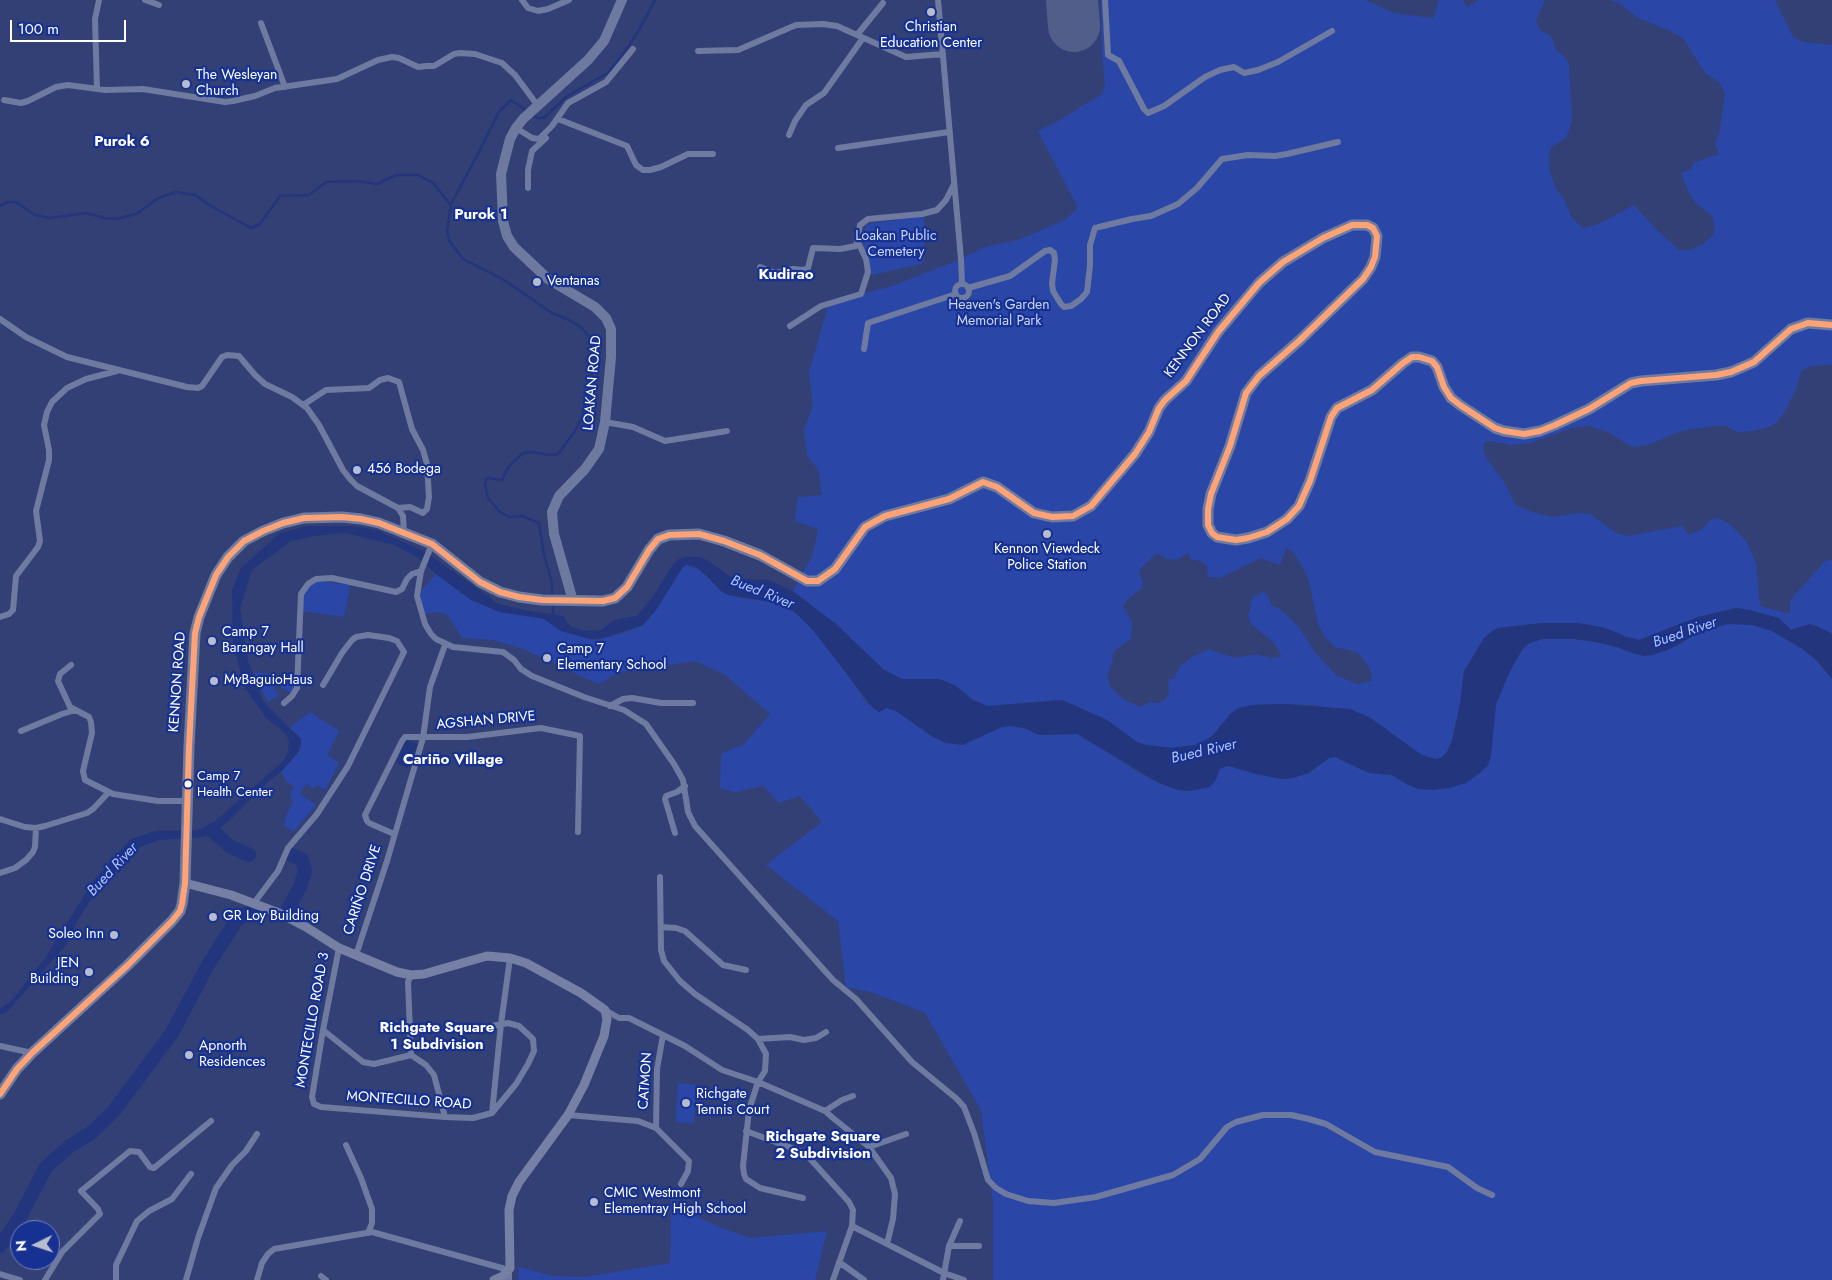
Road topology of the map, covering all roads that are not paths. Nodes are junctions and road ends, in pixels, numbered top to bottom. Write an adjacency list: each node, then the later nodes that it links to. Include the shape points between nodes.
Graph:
1 (100, 0): 17 (street, via 95,19)
2 (145, 0): 9 (street)
3 (522, 0): 4 (street, via 528,8 538,11)
4 (569, 0)
5 (622, 0): 19 (main road, LOAKAN ROAD, via 604,41)
6 (938, 0): 15 (street)
7 (1105, 0): 11 (street, via 1108,55 1119,61 1148,113 1220,70 1234,67 1244,73 1258,70)
8 (883, 2): 12 (street)
9 (159, 5)
10 (261, 23): 16 (street)
11 (1332, 31)
12 (860, 37): 14 (street, via 837,26 796,25 738,50); 15 (street, via 906,58); 24 (street, via 824,93 806,106)
13 (633, 49): 20 (street, via 606,82 568,103)
14 (698, 50)
15 (943, 54): 23 (street)
16 (285, 86): 17 (street, via 225,102 155,90); 19 (street, via 337,79 367,64 392,57 418,67 434,66 454,54 468,53 502,63 515,75)
17 (97, 88): 18 (street, via 68,85 21,103)
18 (4, 100)
19 (537, 107): 22 (main road, LOAKAN ROAD)
20 (558, 119): 21 (street); 27 (street, via 627,146 636,165 643,170 662,167 688,154)
21 (552, 126): 22 (street, via 540,139); 29 (street, via 532,151)
22 (516, 128): 41 (main road, LOAKAN ROAD, via 501,174 501,207 507,236 514,247 548,279 595,307 606,318 612,342)
23 (949, 132): 26 (street); 28 (street)
24 (789, 135)
25 (1338, 142): 33 (street, via 1293,154 1222,159 1178,204 1151,216 1095,228 1090,245 1087,292 1071,306 1064,307 1053,291 1055,260 1050,250 1010,276)
26 (838, 148)
27 (713, 154)
28 (954, 182): 30 (street, via 946,200 937,210 863,221); 32 (street)
29 (528, 188)
30 (858, 242): 31 (street, via 856,246 840,249 813,248 810,264 804,270 775,273); 37 (street, via 868,272 861,294 821,306)
31 (760, 268)
32 (962, 284): 33 (street); 34 (street, via 956,287)
33 (968, 288): 34 (street, via 966,296)
34 (956, 294): 38 (street, via 868,322)
35 (0, 319): 39 (street, via 26,338 49,349)
36 (1832, 325): 47 (highway, KENNON ROAD, via 1808,324 1791,329 1754,362 1731,372 1631,383 1589,409 1532,433 1518,434 1495,428 1451,398 1432,361 1412,357 1372,390 1337,408 1299,506 1286,519 1267,532 1248,538 1217,537 1208,525 1211,494 1246,394 1259,376 1363,279 1371,267 1377,236 1367,225 1352,224 1283,262 1259,283 1218,332 1186,381 1159,408 1136,454 1081,513 1064,518 1041,516 1027,510 997,487 983,482 948,499 884,516 865,527 835,569 818,581 806,581 760,555 724,541 699,534 669,535 658,539 627,587 616,598)
37 (790, 326)
38 (864, 349)
39 (118, 370): 40 (street, via 198,388 206,382 222,357 236,355 265,384); 48 (street, via 74,383 52,402 44,425 49,455 36,511 40,541 16,576 13,610)
40 (304, 405): 43 (street, via 350,479); 43 (street, via 326,390 369,388 384,379 399,382 412,429 427,464 429,497 424,513 410,507)
41 (605, 422): 42 (street, via 633,427 665,441); 47 (main road, LOAKAN ROAD, via 596,454 559,496 552,512 554,534)
42 (727, 431)
43 (398, 508): 44 (street, via 403,516)
44 (404, 533): 45 (highway, KENNON ROAD); 60 (highway, KENNON ROAD, via 379,523 342,516 304,518 283,523 244,541 228,557 212,584 195,633)
45 (431, 547): 46 (street); 47 (highway, KENNON ROAD, via 480,582 500,592 519,598)
46 (422, 568): 49 (street, via 418,602 430,634); 52 (street, via 396,592 332,578 316,579 308,584 301,594 297,688)
47 (573, 601)
48 (0, 617)
49 (445, 645): 54 (street, via 503,652 532,676); 57 (street, CARIÑO DRIVE, via 430,687)
50 (71, 665): 55 (street, via 60,674 58,681 68,704)
51 (323, 685): 69 (street, via 356,637 388,638 397,642 404,652 348,766 316,814 288,848 278,871)
52 (284, 703)
53 (693, 703): 54 (street, via 661,703 632,698)
54 (610, 706): 58 (street, via 624,710 646,724)
55 (75, 710): 56 (street); 59 (street, via 88,717 93,727 83,771 85,780)
56 (21, 730)
57 (423, 738): 63 (street, AGSHAN DRIVE, via 468,737 541,728 580,736); 65 (street, CARIÑO DRIVE); 65 (street, CARIÑO DRIVE, via 405,737 402,741 365,816 369,823)
58 (685, 786): 64 (street, via 665,798); 103 (street, via 691,819 707,840 833,980 862,1006 912,1062 964,1107 988,1180 1006,1194 1028,1201 1054,1203 1096,1197 1172,1175 1200,1159 1227,1126 1236,1122 1263,1115 1282,1115 1326,1124 1375,1152 1448,1167)
59 (109, 792): 60 (street); 62 (street, via 87,813)
60 (188, 804): 68 (highway, KENNON ROAD)
61 (0, 819): 62 (street)
62 (36, 828): 66 (street, via 33,852 15,868)
63 (578, 832)
64 (675, 833)
65 (394, 834): 72 (street, CARIÑO DRIVE)
66 (0, 873)
67 (660, 876): 70 (street)
68 (185, 882): 69 (main road); 84 (highway, KENNON ROAD, via 182,904 172,921)
69 (254, 903): 71 (main road, via 288,918)
70 (661, 927): 74 (street, via 685,931 723,966); 82 (street, via 664,961 675,975 695,994)
71 (339, 948): 72 (main road); 78 (street, MONTECILLO ROAD 3)
72 (356, 955): 75 (main road)
73 (510, 958): 75 (main road, via 487,956); 76 (main road, via 526,963 581,993); 77 (street)
74 (746, 970)
75 (411, 975): 85 (street, via 408,982)
76 (605, 1010): 81 (street); 92 (main road, via 607,1024 601,1047)
77 (501, 1024): 79 (street); 91 (street); 91 (street, via 519,1026 532,1036 534,1048 516,1084)
78 (323, 1030): 85 (street, via 357,1059 369,1064); 89 (street, MONTECILLO ROAD 3)
79 (459, 1032)
80 (826, 1032): 82 (street, via 804,1040)
81 (663, 1035): 86 (street, via 722,1070); 95 (street, CATMON, via 657,1069)
82 (758, 1038): 86 (street, via 767,1062)
83 (0, 1046): 84 (street)
84 (32, 1053): 87 (highway, KENNON ROAD)
85 (412, 1055): 93 (street, via 426,1064 434,1075)
86 (758, 1082): 90 (street); 96 (street)
87 (0, 1094)
88 (853, 1096): 90 (street)
89 (312, 1097): 93 (street, MONTECILLO ROAD, via 314,1104 321,1107)
90 (825, 1111): 100 (street)
91 (492, 1113): 93 (street, MONTECILLO ROAD, via 474,1118)
92 (568, 1115): 95 (street, via 638,1120); 112 (main road, via 512,1196)
93 (445, 1117)
94 (211, 1121): 116 (street, via 154,1168 138,1152 130,1151 81,1191 100,1214 62,1252)
95 (656, 1128): 102 (street, via 689,1161)
96 (746, 1131): 104 (street, via 743,1166 746,1179 760,1188); 106 (street, via 795,1148 808,1156 849,1202 853,1210)
97 (257, 1134): 118 (street, via 216,1188)
98 (906, 1134): 100 (street)
99 (346, 1145): 107 (street, via 372,1209)
100 (869, 1148): 108 (street, via 891,1178 895,1194)
101 (192, 1174): 117 (street, via 169,1202 137,1221 116,1265)
102 (681, 1184)
103 (1492, 1195)
104 (803, 1198)
105 (960, 1221): 109 (street)
106 (852, 1226): 108 (street); 111 (street)
107 (368, 1233): 112 (street); 119 (street, via 274,1249 262,1263)
108 (887, 1244): 114 (street)
109 (948, 1246): 110 (street); 114 (street)
110 (979, 1246)
111 (839, 1262): 122 (street); 123 (street)
112 (509, 1270): 120 (main road); 121 (street)
113 (0, 1274): 115 (street)
114 (943, 1277): 124 (street)
115 (20, 1280)
116 (45, 1280)
117 (116, 1280)
118 (186, 1280)
119 (257, 1280)
120 (494, 1280)
121 (509, 1280)
122 (833, 1280)
123 (864, 1280)
124 (964, 1280)

